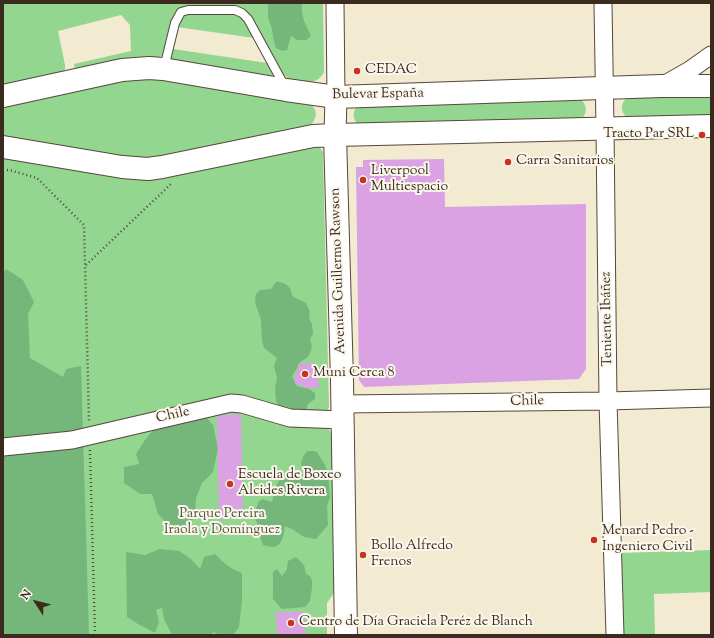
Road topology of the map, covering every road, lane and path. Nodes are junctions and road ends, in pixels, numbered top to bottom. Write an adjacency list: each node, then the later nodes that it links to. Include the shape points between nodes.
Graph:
1 (335, 3): 10 (street, Avenida Guillermo Rawson)
2 (603, 3): 7 (street, Teniente Ibáñez)
3 (711, 55): 5 (street)
4 (163, 69): 8 (main road, Bulevar España); 8 (lane, via 175,23 181,12 236,10 248,19); 9 (main road, Bulevar España, via 122,70)
5 (661, 86): 6 (main road, Bulevar España); 7 (main road, Bulevar España)
6 (711, 86)
7 (604, 88): 10 (main road, Bulevar España); 12 (street, Teniente Ibáñez)
8 (286, 90): 10 (main road, Bulevar España)
9 (3, 96)
10 (336, 97): 13 (street, Avenida Guillermo Rawson)
11 (711, 126): 12 (main road)
12 (605, 128): 13 (main road); 19 (street, Teniente Ibáñez)
13 (335, 135): 15 (main road, via 313,136); 20 (main road, Avenida Guillermo Rawson)
14 (3, 147): 15 (main road, via 148,169)
15 (190, 161): 17 (path, via 170,184)
16 (3, 170): 17 (path, via 37,178 84,225)
17 (85, 265): 21 (path)
18 (711, 398): 19 (street, Chile)
19 (608, 400): 20 (street, Chile); 25 (street, Teniente Ibáñez)
20 (342, 412): 21 (street, Chile, via 290,418 231,403); 24 (main road, Avenida Guillermo Rawson)
21 (90, 436): 22 (street, Chile); 23 (path)
22 (3, 447)
23 (95, 635)
24 (346, 635)
25 (615, 635)

